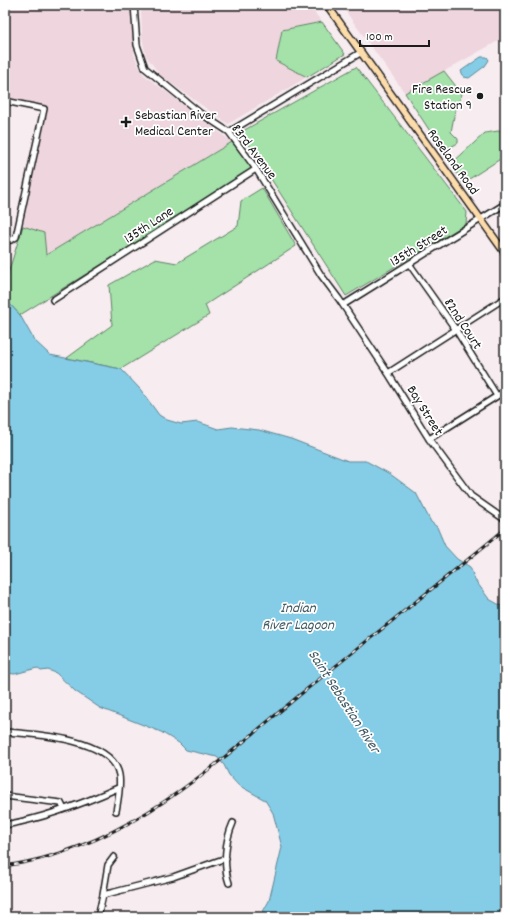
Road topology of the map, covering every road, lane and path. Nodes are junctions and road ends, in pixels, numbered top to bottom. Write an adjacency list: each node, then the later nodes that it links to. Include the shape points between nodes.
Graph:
1 (134, 5): 5 (street, 83rd Avenue, via 137,45 145,68 200,113)
2 (327, 5): 3 (main road, Roseland Road)
3 (360, 54): 5 (street); 8 (main road, Roseland Road, via 440,160)
4 (5, 101): 9 (street, via 44,109 16,237)
5 (229, 132): 6 (street, 83rd Avenue)
6 (256, 169): 13 (street, 135th Lane); 14 (street, 83rd Avenue, via 321,275)
7 (505, 204): 8 (street, 135th Street)
8 (481, 220): 10 (main road, Roseland Road); 11 (street, 135th Street)
9 (5, 241)
10 (505, 253)
11 (410, 265): 14 (street, 135th Street); 15 (street, 82nd Court)
12 (505, 298): 15 (street)
13 (53, 300)
14 (343, 305): 16 (street, Bay Street)
15 (456, 330): 16 (street); 18 (street, 82nd Court)
16 (388, 373): 19 (street, Bay Street)
17 (505, 391): 18 (street)
18 (497, 396): 19 (street)
19 (429, 439): 20 (street, Bay Street, via 471,496)
20 (501, 517)
21 (5, 732): 22 (street, via 42,735 94,748 114,765 119,775)
22 (118, 788): 24 (street); 25 (street)
23 (5, 796): 24 (street, via 61,802)
24 (64, 809): 27 (street)
25 (116, 811)
26 (233, 824): 29 (street, via 228,837)
27 (5, 825)
28 (114, 857): 31 (street, via 108,865)
29 (226, 858): 30 (street, via 225,869); 31 (street, via 173,877)
30 (229, 883)
31 (103, 895): 32 (street)
32 (98, 917)

